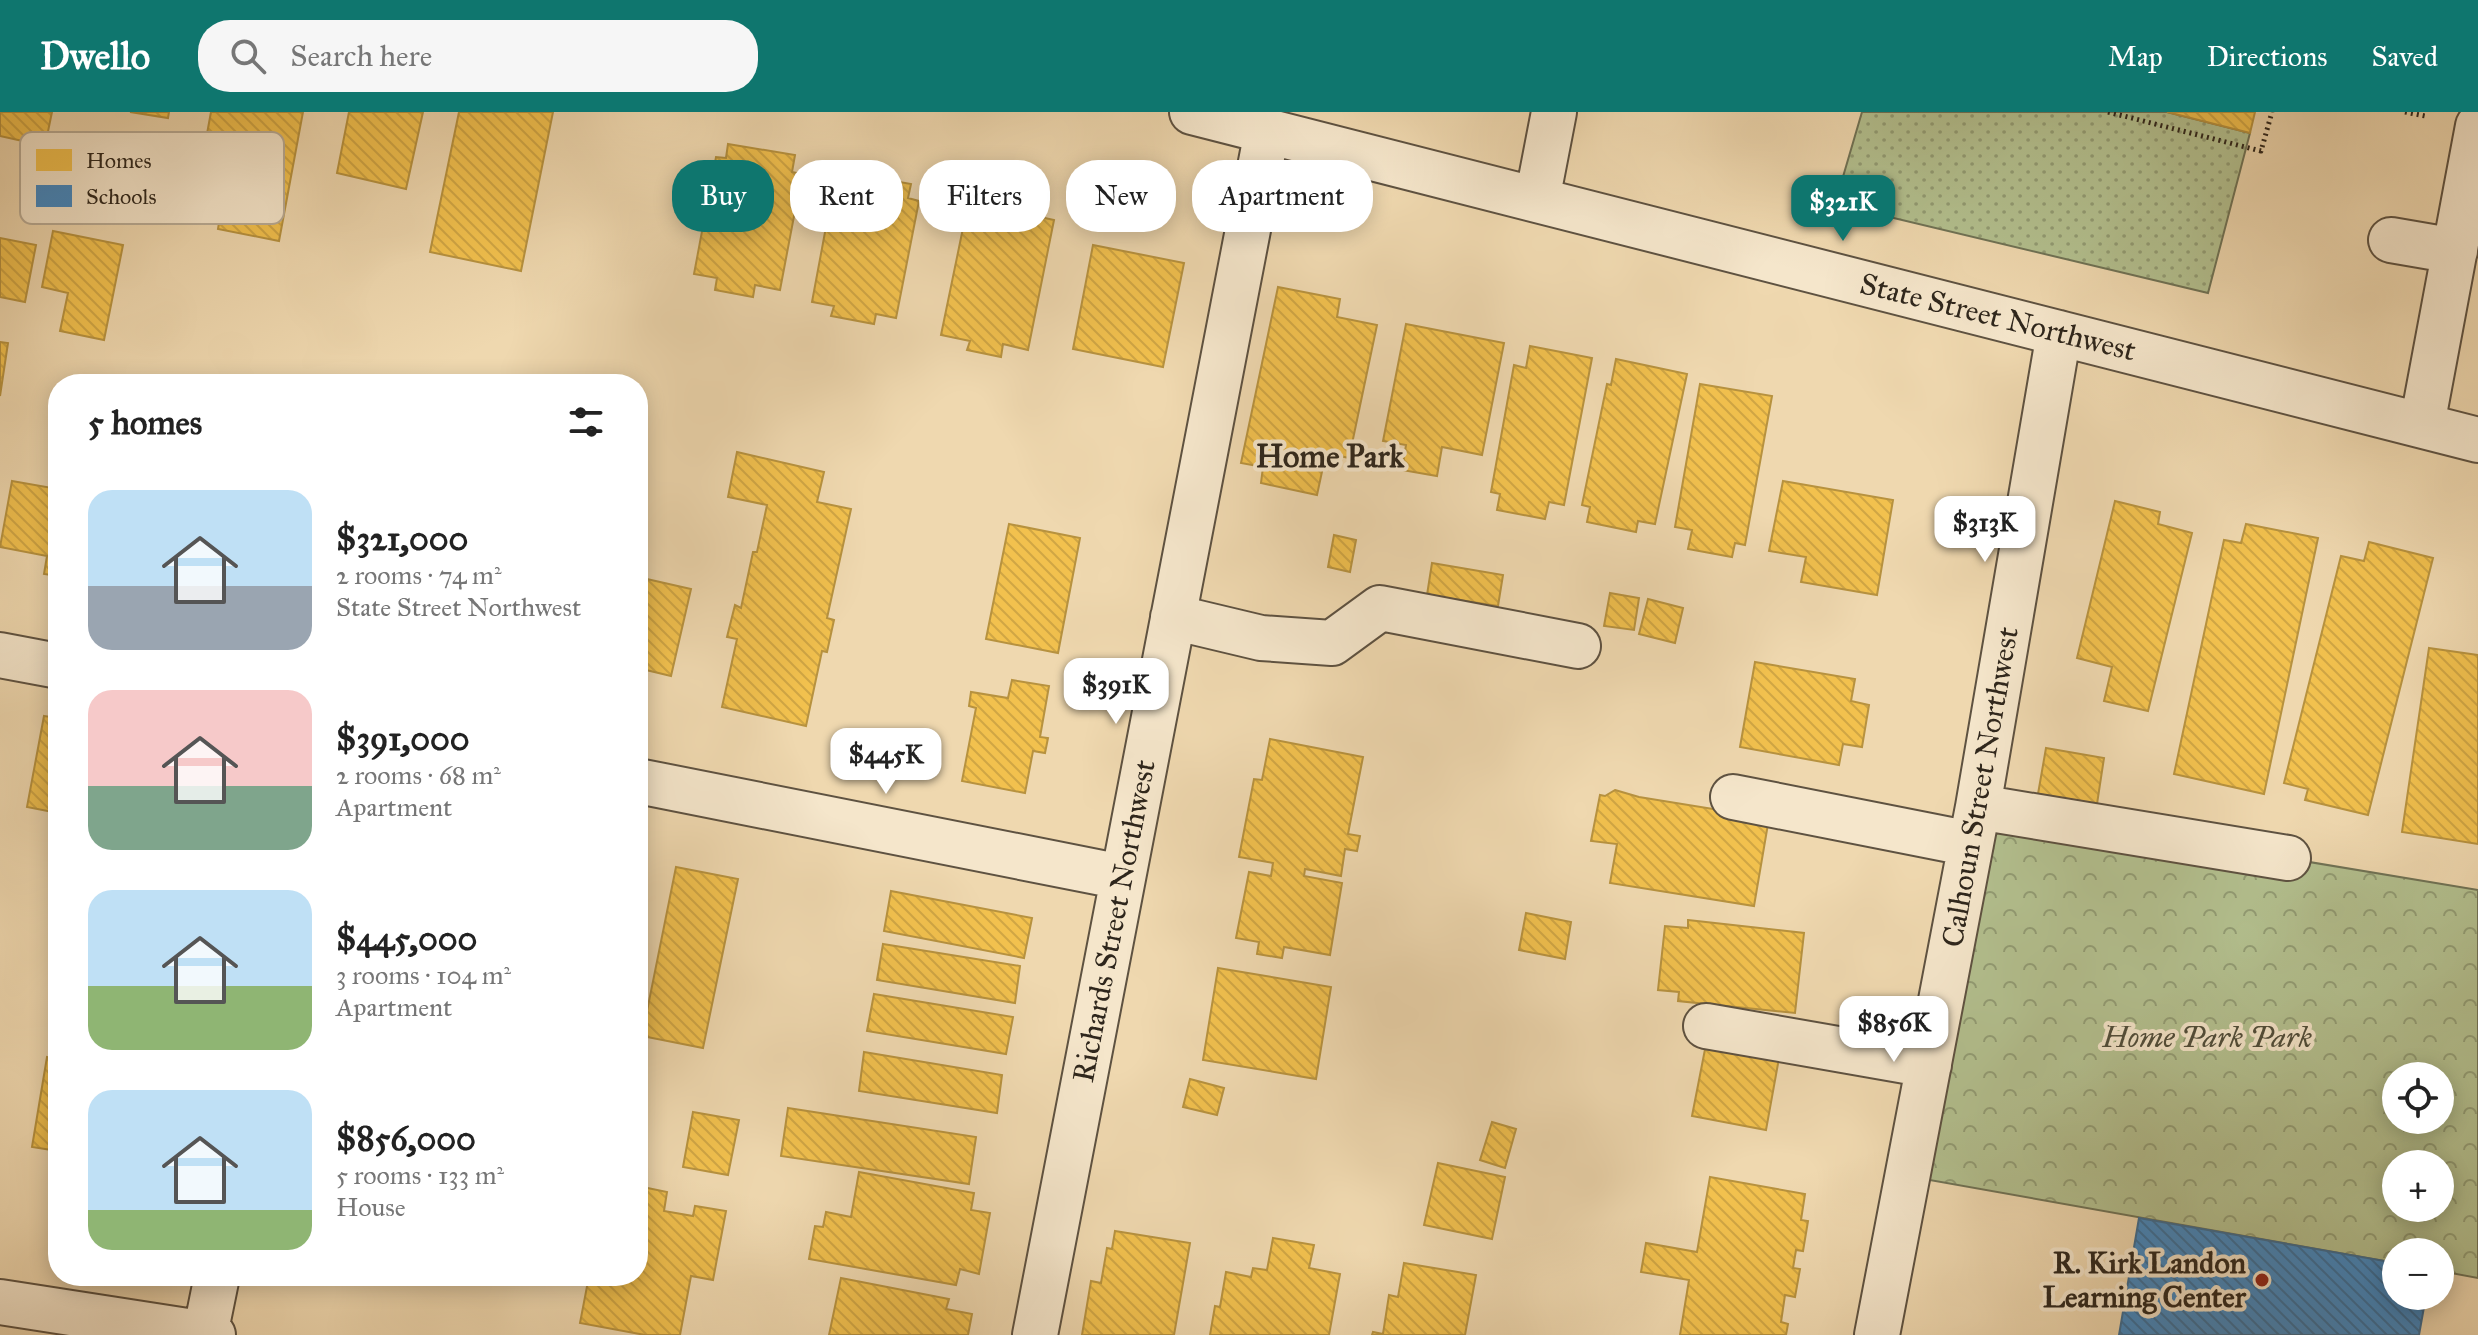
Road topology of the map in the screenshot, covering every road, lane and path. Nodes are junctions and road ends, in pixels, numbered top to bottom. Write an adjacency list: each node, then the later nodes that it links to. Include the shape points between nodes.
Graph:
1 (1192, 112): 8 (street, State Street Northwest)
2 (1554, 112): 9 (street)
3 (2108, 112): 4 (path, via 2261,151)
4 (2272, 112)
5 (2405, 112): 6 (path)
6 (2425, 116)
7 (2478, 126): 11 (street)
8 (1267, 131): 9 (street, State Street Northwest); 15 (street, Richards Street Northwest)
9 (1537, 200): 12 (street, State Street Northwest)
10 (2391, 240): 11 (street)
11 (2455, 251): 13 (street)
12 (2059, 333): 13 (street, State Street Northwest); 21 (street, Calhoun Street Northwest)
13 (2422, 425): 14 (street, State Street Northwest)
14 (2478, 440)
15 (1173, 617): 16 (street, via 1261,638 1332,643 1380,608); 23 (street, Richards Street Northwest)
16 (1578, 646)
17 (0, 655): 18 (street)
18 (48, 664)
19 (648, 783): 23 (street)
20 (1733, 797): 21 (street)
21 (1974, 825): 22 (street); 25 (street, Calhoun Street Northwest)
22 (2288, 858)
23 (1122, 877): 29 (street, Richards Street Northwest)
24 (1706, 1026): 25 (street)
25 (1929, 1065): 30 (street, Calhoun Street Northwest)
26 (215, 1286): 28 (street)
27 (0, 1302): 28 (street)
28 (208, 1335)
29 (1035, 1335)
30 (1877, 1335)

